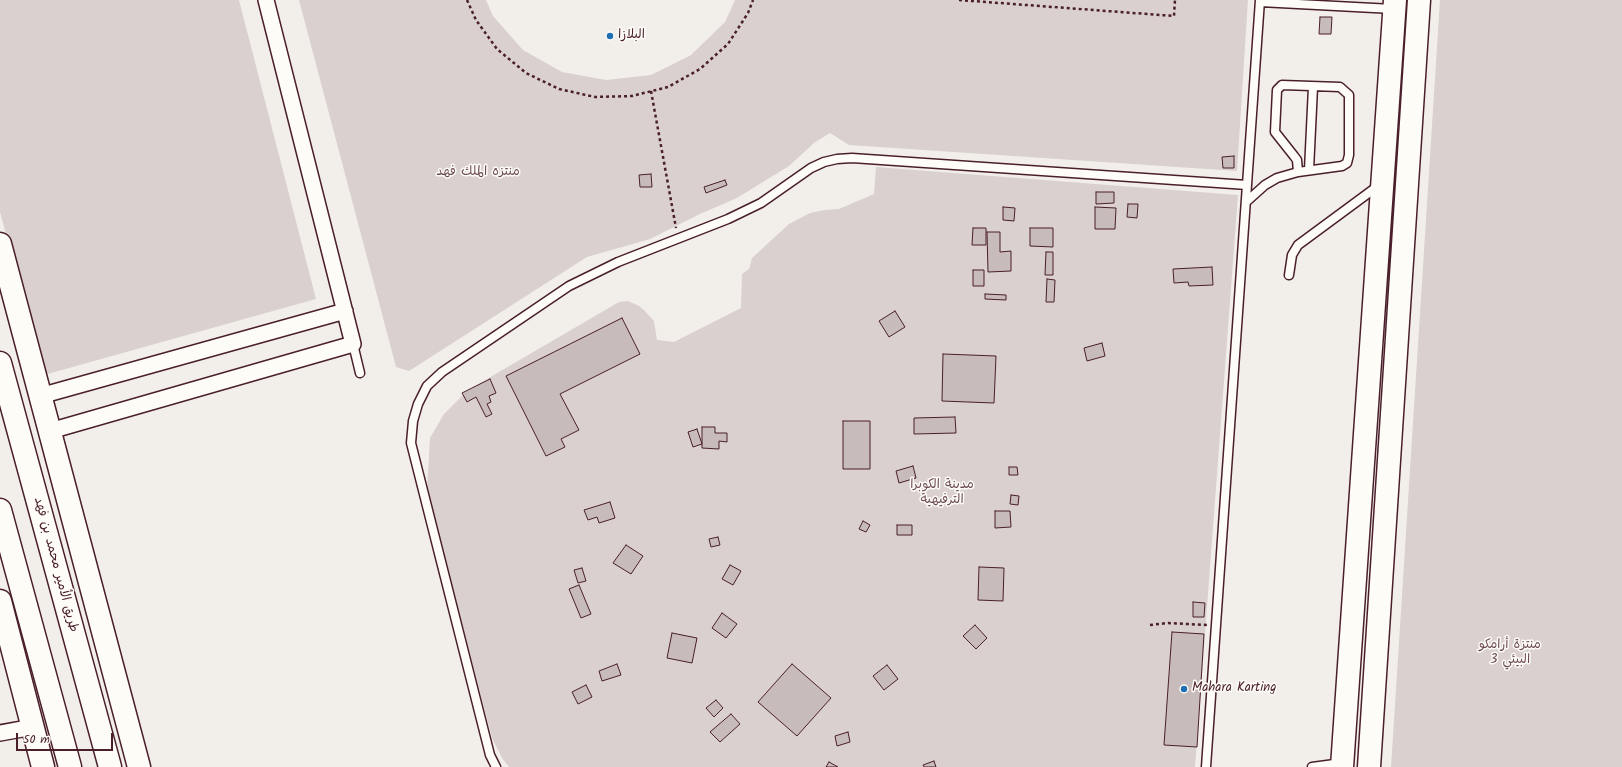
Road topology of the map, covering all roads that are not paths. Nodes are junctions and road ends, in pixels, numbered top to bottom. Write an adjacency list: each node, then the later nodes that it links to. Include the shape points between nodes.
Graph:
1 (266, 0): 16 (street)
2 (1419, 0): 6 (main road)
3 (1260, 1): 4 (lane); 11 (lane)
4 (1394, 4): 5 (main road)
5 (1391, 64): 6 (main road); 10 (main road)
6 (1414, 65): 12 (main road)
7 (1313, 87): 8 (lane); 8 (lane, via 1340,87 1349,95 1349,155 1347,163 1342,166); 9 (lane, via 1282,86 1277,90 1275,132 1297,160)
8 (1309, 170): 9 (lane)
9 (1298, 172): 13 (lane, via 1271,181)
10 (1382, 183): 12 (main road); 15 (lane, via 1298,245 1292,255); 22 (main road)
11 (1247, 185): 13 (lane); 34 (lane, via 852,158 824,162 762,203 728,220 618,262 569,286 442,372 427,386 418,404 411,443 490,755)
12 (1407, 185): 23 (main road)
13 (1246, 202): 35 (lane)
14 (0, 244): 20 (main road)
15 (1289, 276)
16 (345, 311): 17 (street); 20 (street)
17 (353, 344): 19 (lane); 21 (street)
18 (0, 363): 32 (main road, طريق الأمير محمد بن فهد)
19 (360, 373)
20 (40, 396): 21 (main road)
21 (50, 430): 33 (main road)
22 (1365, 451): 23 (main road); 29 (main road)
23 (1390, 453): 30 (main road)
24 (0, 510): 28 (main road)
25 (0, 601): 26 (main road)
26 (34, 727): 27 (street); 31 (main road)
27 (0, 733)
28 (69, 765)
29 (1342, 765): 30 (main road); 36 (lane)
30 (1369, 766)
31 (43, 767)
32 (110, 767)
33 (139, 767)
34 (496, 767)
35 (1206, 767)
36 (1312, 767)

